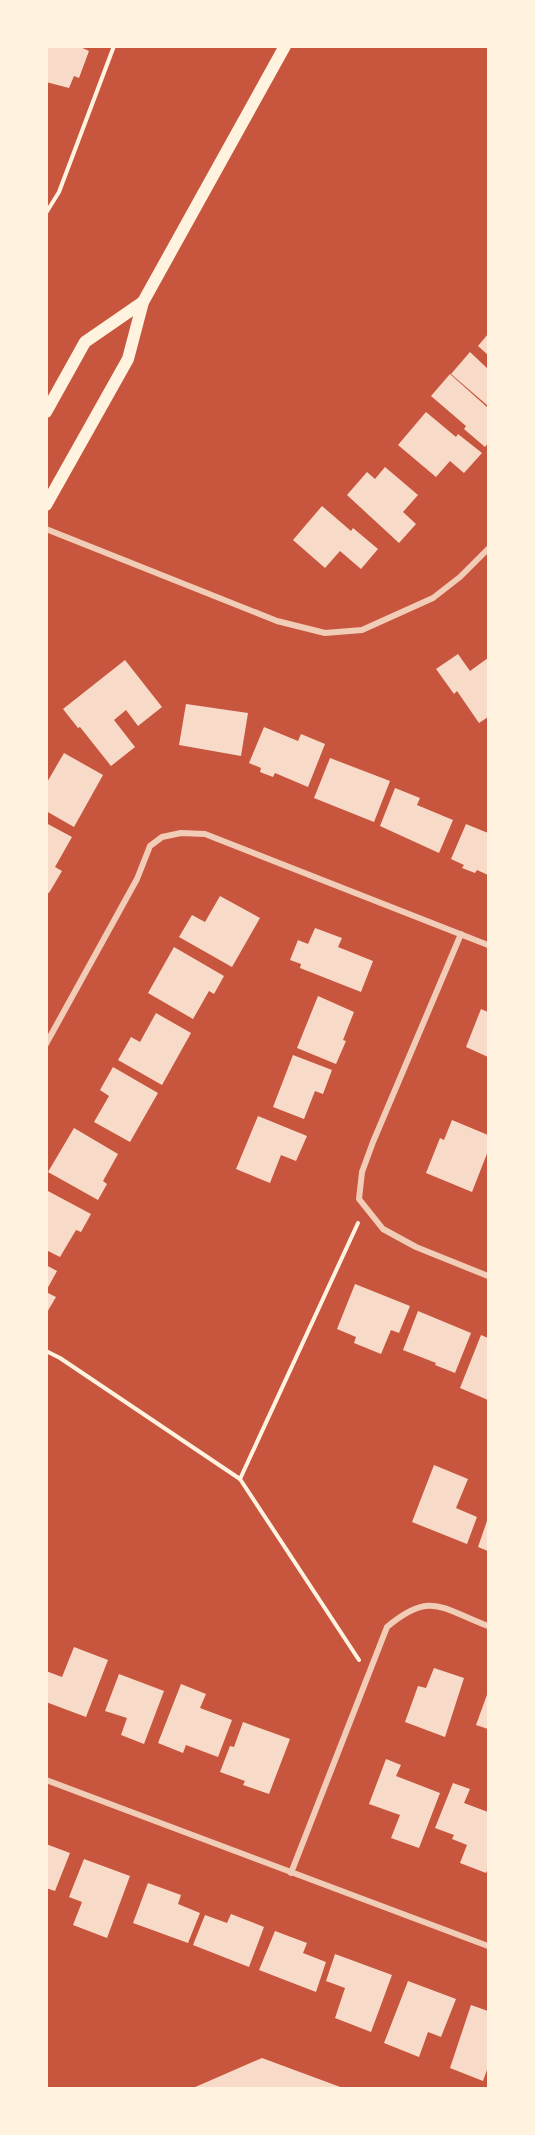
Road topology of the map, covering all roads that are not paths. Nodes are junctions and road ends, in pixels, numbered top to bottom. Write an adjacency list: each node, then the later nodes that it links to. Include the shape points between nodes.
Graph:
1 (285, 46): 2 (main road)
2 (143, 302): 3 (main road, via 85,342); 4 (main road, via 128,359)
3 (46, 412)
4 (46, 505)
5 (46, 529): 6 (street, via 277,621 325,633 362,630 433,598)
6 (489, 549)
7 (461, 934): 8 (street); 9 (street, via 205,834 162,837 150,846 137,879); 10 (street, via 373,1142 362,1172 359,1199 383,1229 416,1247)
8 (489, 945)
9 (46, 1044)
10 (489, 1276)
11 (489, 1626): 13 (street, via 435,1605 404,1612 387,1627)
12 (46, 1780): 13 (street)
13 (291, 1873): 14 (street)
14 (489, 1946)

